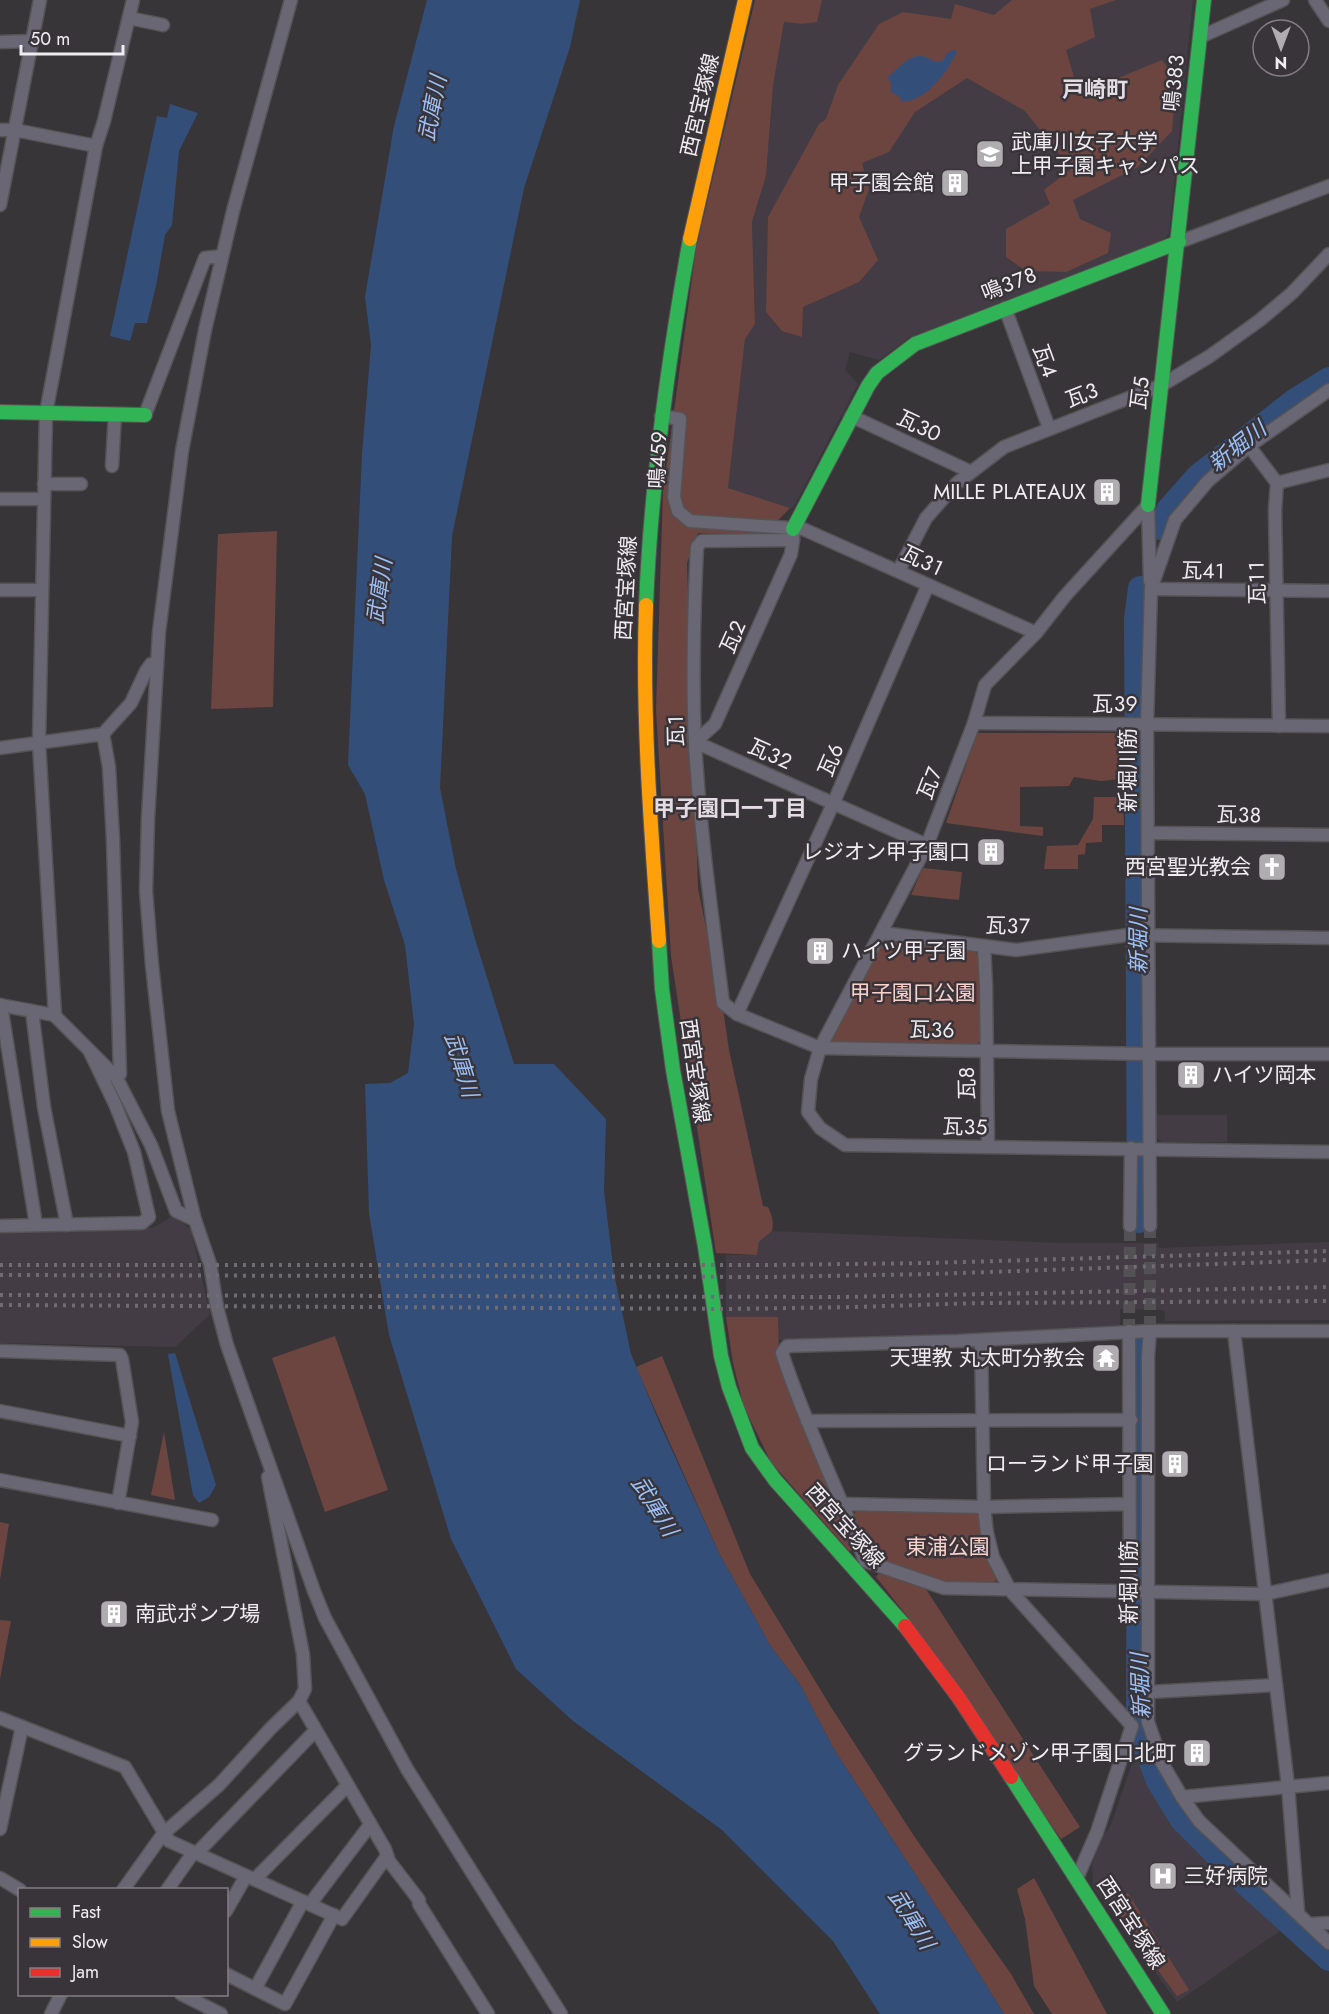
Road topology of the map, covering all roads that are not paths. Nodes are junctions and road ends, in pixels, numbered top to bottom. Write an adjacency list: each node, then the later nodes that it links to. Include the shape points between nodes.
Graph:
1 (40, 0): 12 (street)
2 (134, 0): 8 (street)
3 (291, 0): 21 (street)
4 (745, 0): 29 (main road, 西宮宝塚線, via 690,240)
5 (1204, 0): 11 (main road, 鳴３８３)
6 (1283, 0): 11 (street)
7 (1315, 0): 9 (street)
8 (129, 18): 10 (street); 16 (street)
9 (1329, 21)
10 (162, 25)
11 (1200, 37): 19 (main road, 鳴３８３)
12 (32, 41): 13 (street); 15 (street)
13 (0, 42)
14 (0, 130): 15 (street)
15 (15, 130): 16 (street); 18 (street)
16 (96, 146): 26 (street)
17 (1329, 186): 19 (street, 鳴３７８)
18 (0, 205)
19 (1179, 242): 22 (main road, 鳴３７８); 23 (main road, 瓦５)
20 (1329, 254): 23 (street, 瓦３, via 1258,322)
21 (222, 256): 28 (street, via 205,258); 51 (street, via 182,451)
22 (1005, 308): 30 (main road, 鳴３７８, via 915,344 877,373); 31 (street, 瓦４)
23 (1162, 385): 31 (street, 瓦３); 41 (main road, 瓦５)
24 (1329, 390): 32 (street, 新堀川筋)
25 (0, 412): 26 (main road)
26 (46, 413): 27 (main road); 37 (street)
27 (115, 414): 28 (main road); 33 (street)
28 (145, 415)
29 (661, 416): 42 (street, 鳴４５９, via 680,419 674,497 678,511 690,521); 106 (main road, 西宮宝塚線, via 646,608 646,762 662,989 716,1325 729,1387 753,1448 775,1480)
30 (851, 416): 35 (street, 瓦３０); 42 (main road, 鳴３７８)
31 (1049, 428): 35 (street, 瓦３, via 1004,447)
32 (1249, 446): 36 (street); 45 (street, 新堀川筋, via 1208,481 1175,520)
33 (112, 466)
34 (1329, 470): 36 (street)
35 (971, 472): 43 (street, 瓦３, via 926,518)
36 (1277, 483): 48 (street, 瓦１１)
37 (44, 484): 38 (street); 40 (street)
38 (81, 484)
39 (0, 499): 40 (street)
40 (44, 499): 47 (street)
41 (1148, 505): 45 (street, 瓦５); 50 (street, 瓦７)
42 (793, 534): 43 (street, 瓦３１, via 803,529); 57 (street, 瓦２, via 791,554 715,724); 57 (street, 瓦１, via 702,541 697,547)
43 (899, 570): 44 (street, 瓦３１)
44 (928, 585): 50 (street, 瓦３１); 60 (street, 瓦６)
45 (1151, 589): 48 (street, 瓦４１); 53 (street, 新堀川筋)
46 (0, 590): 47 (street)
47 (41, 590): 58 (street)
48 (1277, 591): 49 (street, 瓦４１); 54 (street, 瓦１１)
49 (1329, 591)
50 (1036, 633): 52 (street, 瓦７, via 985,685)
51 (157, 665): 56 (street, via 151,664 131,703); 82 (street, via 146,891 168,1111)
52 (974, 723): 53 (street, 瓦３９); 63 (street, 瓦７)
53 (1140, 724): 54 (street, 瓦３９); 61 (street, 新堀川筋)
54 (1280, 726): 55 (street, 瓦３９)
55 (1329, 726)
56 (103, 734): 58 (street); 77 (street, via 109,767 113,851 120,1074)
57 (695, 742): 60 (street, 瓦３２); 70 (street, 瓦１, via 723,1003)
58 (39, 744): 59 (street); 71 (street)
59 (0, 748)
60 (833, 804): 63 (street, 瓦３２); 70 (street, 瓦６)
61 (1148, 833): 62 (street, 瓦３８); 65 (street, 新堀川筋)
62 (1329, 836)
63 (927, 846): 64 (street, 瓦７)
64 (882, 933): 67 (street, 瓦３７); 72 (street, 瓦７)
65 (1141, 936): 66 (street, 瓦３７); 67 (street, 瓦３７, via 1016,950); 75 (street, 新堀川筋)
66 (1329, 938)
67 (984, 946): 74 (street, 瓦８)
68 (1, 1005): 69 (street); 85 (street)
69 (32, 1011): 71 (street); 83 (street, via 44,1107)
70 (737, 1014): 72 (street, 瓦３６)
71 (55, 1016): 73 (street)
72 (820, 1048): 74 (street, 瓦３６); 78 (street, 瓦７, via 811,1079)
73 (89, 1050): 77 (street); 83 (street, via 134,1152 149,1217 142,1223)
74 (987, 1051): 75 (street, 瓦３６); 79 (street, 瓦８)
75 (1141, 1054): 76 (street, 瓦３６); 80 (street, 新堀川筋)
76 (1329, 1054)
77 (116, 1077): 82 (street, via 151,1145 176,1211)
78 (808, 1112): 79 (street, 瓦３５, via 820,1128 845,1145)
79 (988, 1147): 80 (street, 瓦３５)
80 (1139, 1148): 81 (street, 瓦３５); 86 (street); 87 (street, 新堀川筋)
81 (1329, 1152)
82 (195, 1220): 99 (street, via 210,1264 227,1345)
83 (67, 1225): 85 (street)
84 (0, 1226): 85 (street)
85 (36, 1226)
86 (1130, 1226)
87 (1150, 1226)
88 (1129, 1331): 89 (street); 92 (street); 95 (street)
89 (1150, 1331): 90 (street); 109 (street, 新堀川筋)
90 (1234, 1331): 91 (street); 110 (street)
91 (1329, 1331)
92 (981, 1340): 96 (street, via 788,1346 782,1353); 97 (street)
93 (0, 1351): 98 (street, via 120,1356 132,1422)
94 (0, 1411): 98 (street)
95 (1131, 1420): 97 (street); 103 (street)
96 (807, 1421): 97 (street); 102 (street)
97 (983, 1421): 104 (street)
98 (130, 1436): 101 (street)
99 (263, 1446): 113 (street, via 303,1653 305,1689); 148 (street, via 300,1556 326,1618 407,1769)
100 (0, 1480): 101 (street)
101 (118, 1503): 105 (street)
102 (844, 1504): 104 (street); 106 (street)
103 (1129, 1504): 104 (street); 109 (street)
104 (984, 1507): 108 (street, via 993,1557)
105 (212, 1520)
106 (861, 1566): 108 (street, via 944,1588); 130 (main road, 西宮宝塚線, via 959,1698)
107 (1329, 1580): 110 (street)
108 (1010, 1590): 109 (street); 116 (street)
109 (1139, 1592): 110 (street); 112 (street, 新堀川筋)
110 (1265, 1594): 111 (street)
111 (1276, 1685): 112 (street); 121 (street)
112 (1149, 1692): 115 (street, 新堀川筋)
113 (299, 1701): 118 (street); 125 (street, via 219,1785)
114 (0, 1718): 117 (street)
115 (1148, 1722): 116 (street); 122 (street, 新堀川筋, via 1162,1763)
116 (1132, 1726): 130 (street, via 1097,1832)
117 (22, 1727): 124 (street); 125 (street, via 125,1767)
118 (315, 1731): 120 (street); 126 (street)
119 (1329, 1783): 121 (street)
120 (347, 1786): 123 (street); 128 (street)
121 (1288, 1786): 122 (street); 136 (street)
122 (1182, 1797): 136 (street, 新堀川筋, via 1199,1821)
123 (370, 1825): 127 (street); 134 (street)
124 (0, 1829)
125 (164, 1834): 126 (street, via 169,1841); 131 (street)
126 (194, 1853): 128 (street); 132 (street)
127 (387, 1856): 137 (street, via 342,1918); 147 (street, via 419,1900)
128 (250, 1877): 134 (street); 135 (street)
129 (0, 1878): 133 (street)
130 (1077, 1878): 149 (main road, 西宮宝塚線)
131 (124, 1888)
132 (168, 1888)
133 (18, 1889)
134 (307, 1903): 137 (street); 142 (street)
135 (228, 1908)
136 (1299, 1912): 139 (street, 新堀川筋)
137 (334, 1915): 142 (street, via 285,2004)
138 (1329, 1923): 139 (street)
139 (1310, 1924): 140 (street, 新堀川筋)
140 (1329, 1943)
141 (228, 1975): 142 (street)
142 (255, 1989)
143 (60, 1996): 146 (street)
144 (183, 1996): 145 (street)
145 (214, 2013)
146 (51, 2014)
147 (488, 2014)
148 (561, 2014)
149 (1163, 2014)

